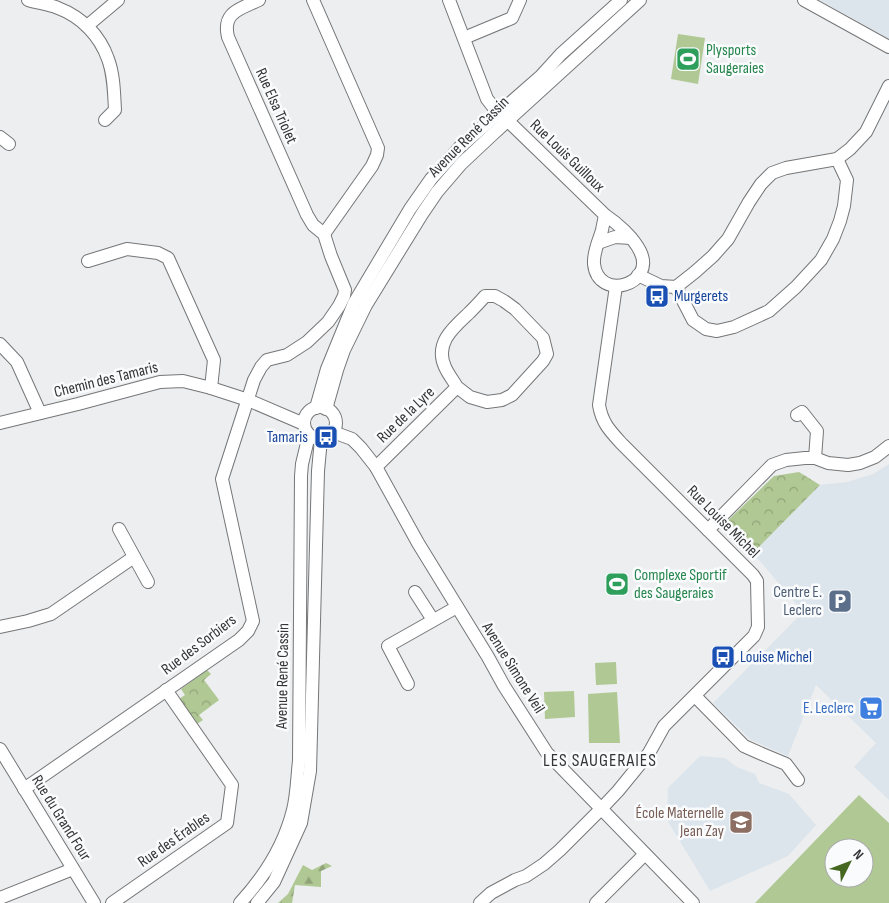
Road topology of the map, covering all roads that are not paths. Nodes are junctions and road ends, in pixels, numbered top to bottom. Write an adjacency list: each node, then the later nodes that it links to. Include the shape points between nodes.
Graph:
1 (28, 0): 10 (street, via 58,8)
2 (118, 0): 10 (street)
3 (259, 0): 19 (street, Rue Elsa Triolet, via 235,11 228,18 228,37 307,215)
4 (313, 0): 19 (street, via 378,148 372,166)
5 (449, 0): 11 (street, Rue Louis Guilloux)
6 (520, 0): 11 (street, via 512,18)
7 (621, 0): 15 (street, Avenue René Cassin, via 561,54)
8 (640, 0): 15 (street, Avenue René Cassin)
9 (804, 0): 12 (street)
10 (87, 26): 16 (street, via 109,60 114,85 115,110)
11 (464, 38): 15 (street, Rue Louis Guilloux, via 487,99)
12 (889, 47)
13 (889, 86): 14 (street)
14 (885, 104): 17 (street, via 866,132)
15 (502, 117): 18 (street, Rue Louis Guilloux); 30 (street, Avenue René Cassin, via 460,146 410,209 354,302 327,369)
16 (105, 120)
17 (837, 159): 25 (street, via 772,173 761,184 728,239); 25 (street, via 847,180 844,206 833,240 821,260 769,311 734,327 717,331 706,329 693,320)
18 (605, 215): 20 (street, Rue Louis Guilloux); 21 (street, Rue Louis Guilloux)
19 (324, 234): 29 (street, Rue Elsa Triolet, via 345,290 344,296 328,322 306,342 287,355 267,360 254,380)
20 (631, 238): 21 (street, via 615,237); 23 (street, via 643,260)
21 (598, 243): 24 (street, via 594,258 597,273 608,284)
22 (88, 261): 28 (street, via 126,249 158,253 168,258 214,360)
23 (638, 275): 24 (street, via 628,284); 25 (street, via 661,286)
24 (616, 286): 40 (street, Rue Louise Michel, via 600,396 601,416 610,432)
25 (676, 287)
26 (0, 344): 31 (street, via 17,362)
27 (457, 387): 27 (street, Rue de la Lyre, via 470,397 487,402 512,395 547,354 543,338 504,301 495,296 485,296 449,332 443,343 444,365); 38 (street, Rue de la Lyre)
28 (211, 388): 29 (street, Chemin des Tamaris); 31 (street, Chemin des Tamaris, via 184,381 160,382)
29 (248, 400): 35 (street, Chemin des Tamaris); 48 (street, Rue des Sorbiers, via 222,479 253,621 239,640)
30 (321, 409): 34 (street, via 334,416); 35 (street, via 307,414)
31 (40, 413): 33 (street, Chemin des Tamaris)
32 (797, 415): 37 (street, via 802,412 817,430)
33 (0, 423)
34 (333, 432): 35 (street, via 326,438); 38 (street, Avenue Simone Veil, via 352,439)
35 (311, 433): 59 (street, Avenue René Cassin, via 301,476 298,761 293,810 287,830 264,875); 60 (street, Avenue René Cassin, via 318,471 308,793 302,823 274,882)
36 (889, 446): 37 (street, via 875,457 848,465)
37 (815, 458): 40 (street, via 786,460 772,466)
38 (376, 466): 44 (street, Avenue Simone Veil)
39 (119, 529): 41 (street)
40 (708, 530): 49 (street, Rue Louise Michel, via 757,581 758,627 754,636)
41 (134, 557): 42 (street); 46 (street, via 51,614)
42 (148, 582)
43 (415, 592): 45 (street)
44 (457, 607): 45 (street); 53 (street, Avenue Simone Veil, via 547,753)
45 (433, 620): 47 (street, via 388,646)
46 (0, 626)
47 (408, 684)
48 (166, 690): 52 (street, Rue des Sorbiers); 58 (street, Rue des Érables, via 232,785 227,823)
49 (695, 696): 51 (street, via 744,746 786,764); 53 (street, Rue Louise Michel, via 664,726 649,753)
50 (0, 749): 52 (street, Rue du Grand Four)
51 (798, 780)
52 (24, 789): 55 (street, Rue du Grand Four)
53 (601, 809): 54 (street, Avenue Simone Veil); 61 (street, Rue Louise Michel, via 544,864 491,893)
54 (645, 854): 62 (street); 63 (street, Avenue Simone Veil)
55 (73, 869): 56 (street); 57 (street, Rue du Grand Four)
56 (0, 898)
57 (94, 903)
58 (112, 903)
59 (240, 903)
60 (257, 903)
61 (480, 903)
62 (596, 903)
63 (693, 903)

